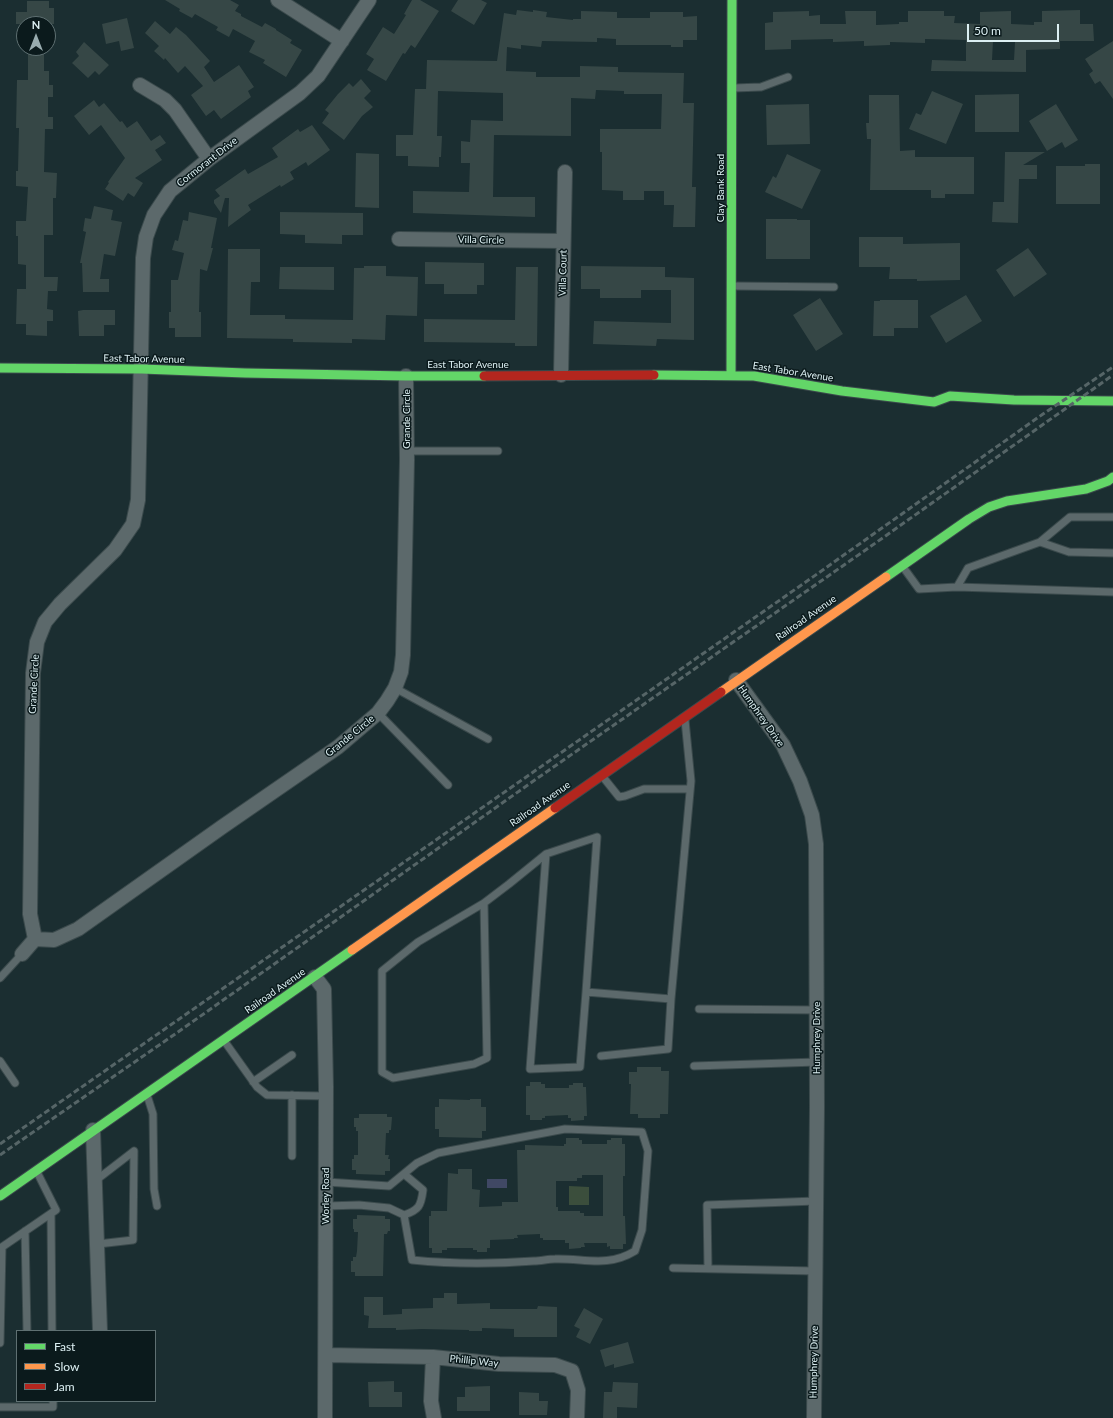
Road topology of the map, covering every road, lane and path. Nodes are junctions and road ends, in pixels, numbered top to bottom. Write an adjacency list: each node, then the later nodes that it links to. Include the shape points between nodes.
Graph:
1 (278, 0): 4 (street)
2 (369, 0): 4 (street, Cormorant Drive)
3 (732, 0): 7 (main road, Clay Bank Road)
4 (342, 41): 8 (street, Cormorant Drive, via 318,76 300,93)
5 (788, 77): 7 (lane, via 761,87)
6 (140, 85): 8 (street, via 165,100 175,110)
7 (732, 88): 12 (main road, Clay Bank Road)
8 (209, 159): 15 (street, Cormorant Drive, via 170,191 154,215 146,237 143,258)
9 (565, 172): 11 (street, Villa Court)
10 (399, 239): 11 (street, Villa Circle)
11 (563, 241): 16 (street, Villa Court)
12 (732, 286): 13 (lane); 17 (main road, Clay Bank Road)
13 (834, 287)
14 (0, 368): 15 (main road, East Tabor Avenue)
15 (142, 369): 18 (main road, East Tabor Avenue); 41 (street, Grande Circle, via 138,500 133,524 115,550 45,622 37,642 33,673 30,914)
16 (561, 375): 17 (main road, East Tabor Avenue); 18 (main road, East Tabor Avenue)
17 (731, 375): 20 (main road, East Tabor Avenue, via 754,376 842,391)
18 (406, 376): 22 (street, Grande Circle)
19 (1113, 401): 20 (main road, East Tabor Avenue, via 1014,400 950,396)
20 (934, 402): 21 (main road, East Tabor Avenue)
21 (945, 410)
22 (407, 451): 23 (lane); 32 (street, Grande Circle, via 403,655 401,672)
23 (498, 451)
24 (1113, 476): 28 (main road, Railroad Avenue, via 1108,481 1086,489 1007,501 989,507)
25 (1113, 517): 26 (lane, via 1070,517)
26 (1040, 542): 27 (lane, via 1069,552); 29 (lane, via 968,568)
27 (1113, 553)
28 (902, 565): 29 (lane, via 919,589); 31 (main road, Railroad Avenue)
29 (957, 587): 30 (lane)
30 (1113, 592)
31 (736, 680): 34 (main road, Railroad Avenue); 48 (street, Humphrey Drive, via 783,745 812,815 816,844)
32 (395, 688): 33 (street, Grande Circle); 35 (lane)
33 (378, 713): 37 (lane); 41 (street, Grande Circle, via 338,747 78,929 54,940)
34 (685, 716): 36 (main road, Railroad Avenue); 38 (lane)
35 (488, 738)
36 (601, 775): 38 (lane, via 619,797 644,789); 43 (main road, Railroad Avenue)
37 (448, 785)
38 (690, 789): 46 (lane)
39 (546, 854): 40 (lane); 45 (lane, via 597,837); 45 (lane, via 530,1070 580,1067)
40 (484, 903): 40 (lane, via 487,1058 474,1064 393,1078 382,1072 382,972 418,942)
41 (35, 939): 42 (street)
42 (22, 954): 44 (lane)
43 (315, 977): 49 (main road, Railroad Avenue); 59 (street, Worley Road, via 324,989)
44 (0, 978)
45 (586, 992): 46 (lane)
46 (671, 999): 51 (lane, via 668,1049)
47 (698, 1009): 48 (lane)
48 (816, 1010): 53 (street, Humphrey Drive)
49 (223, 1040): 55 (lane); 57 (main road, Railroad Avenue)
50 (292, 1055): 55 (lane)
51 (601, 1056)
52 (0, 1061): 56 (lane)
53 (817, 1062): 54 (lane); 67 (street, Humphrey Drive)
54 (694, 1066)
55 (253, 1082): 58 (lane, via 267,1095)
56 (15, 1083)
57 (146, 1093): 60 (main road, Railroad Avenue); 68 (lane, via 153,1114 154,1189)
58 (292, 1095): 59 (lane); 61 (lane)
59 (326, 1096): 65 (street, Worley Road)
60 (93, 1130): 62 (main road, Railroad Avenue); 64 (street)
61 (292, 1156)
62 (36, 1170): 66 (main road, Railroad Avenue); 70 (lane, via 56,1210)
63 (404, 1174): 65 (lane, via 389,1186); 71 (lane, via 423,1190 422,1202 416,1211); 71 (lane, via 417,1163 438,1153 565,1129 642,1132 648,1151 642,1230 635,1251 625,1257 595,1262 556,1259 437,1263 412,1260)
64 (95, 1181): 73 (street); 73 (lane, via 134,1151 133,1240)
65 (326, 1182): 69 (street, Worley Road)
66 (0, 1196)
67 (816, 1201): 75 (lane, via 707,1205); 76 (street, Humphrey Drive)
68 (157, 1206)
69 (326, 1206): 71 (lane, via 360,1205 389,1208); 81 (street, Worley Road)
70 (51, 1214): 72 (lane); 78 (lane)
71 (404, 1215)
72 (25, 1231): 77 (lane); 80 (lane, via 2,1246)
73 (98, 1244): 79 (street)
74 (673, 1268): 75 (lane)
75 (708, 1268): 76 (lane)
76 (815, 1271): 89 (street, Humphrey Drive)
77 (27, 1330)
78 (52, 1330)
79 (100, 1330)
80 (0, 1343)
81 (326, 1355): 82 (street, Phillip Way); 86 (street, Worley Road)
82 (433, 1357): 87 (street, via 431,1401); 88 (street, Phillip Way, via 499,1364 555,1365 572,1371 578,1390)
83 (53, 1402): 84 (lane, via 53,1407)
84 (28, 1404): 85 (lane)
85 (0, 1407)
86 (325, 1418)
87 (434, 1418)
88 (577, 1418)
89 (814, 1418)

